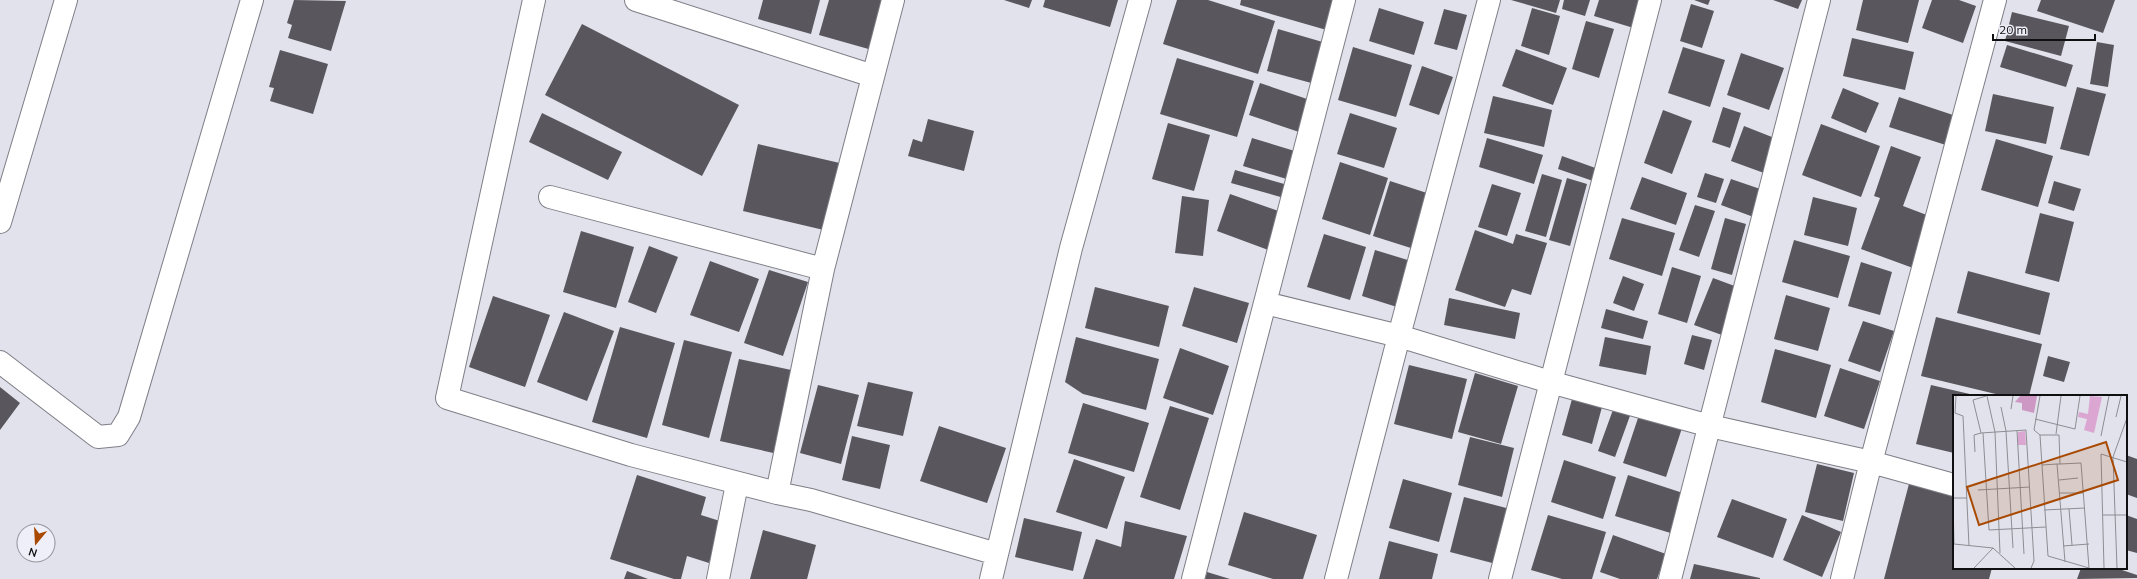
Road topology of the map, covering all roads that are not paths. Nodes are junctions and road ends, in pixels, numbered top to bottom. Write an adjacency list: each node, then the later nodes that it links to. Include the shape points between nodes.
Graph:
1 (66, 0): 14 (street)
2 (252, 0): 18 (street, via 129,417 118,434 98,437)
3 (534, 0): 22 (street, via 446,398 630,455)
4 (636, 0): 12 (street)
5 (893, 0): 12 (street)
6 (1140, 0): 25 (street, via 1071,248)
7 (1344, 0): 16 (street)
8 (1489, 0): 17 (street)
9 (1650, 0): 19 (street)
10 (1819, 0): 20 (street)
11 (1996, 0): 21 (street)
12 (873, 76): 15 (street)
13 (550, 197): 15 (street)
14 (0, 222)
15 (823, 269): 24 (street)
16 (1265, 303): 17 (street); 28 (street)
17 (1399, 336): 19 (street); 29 (street)
18 (0, 362)
19 (1550, 382): 20 (street); 30 (street)
20 (1710, 426): 21 (street); 31 (street)
21 (1871, 462): 23 (street); 32 (street)
22 (737, 484): 24 (street); 26 (street)
23 (1953, 485)
24 (777, 493): 25 (street, via 811,500)
25 (997, 554): 27 (street)
26 (718, 579)
27 (990, 579)
28 (1193, 579)
29 (1336, 579)
30 (1500, 579)
31 (1670, 579)
32 (1842, 579)

